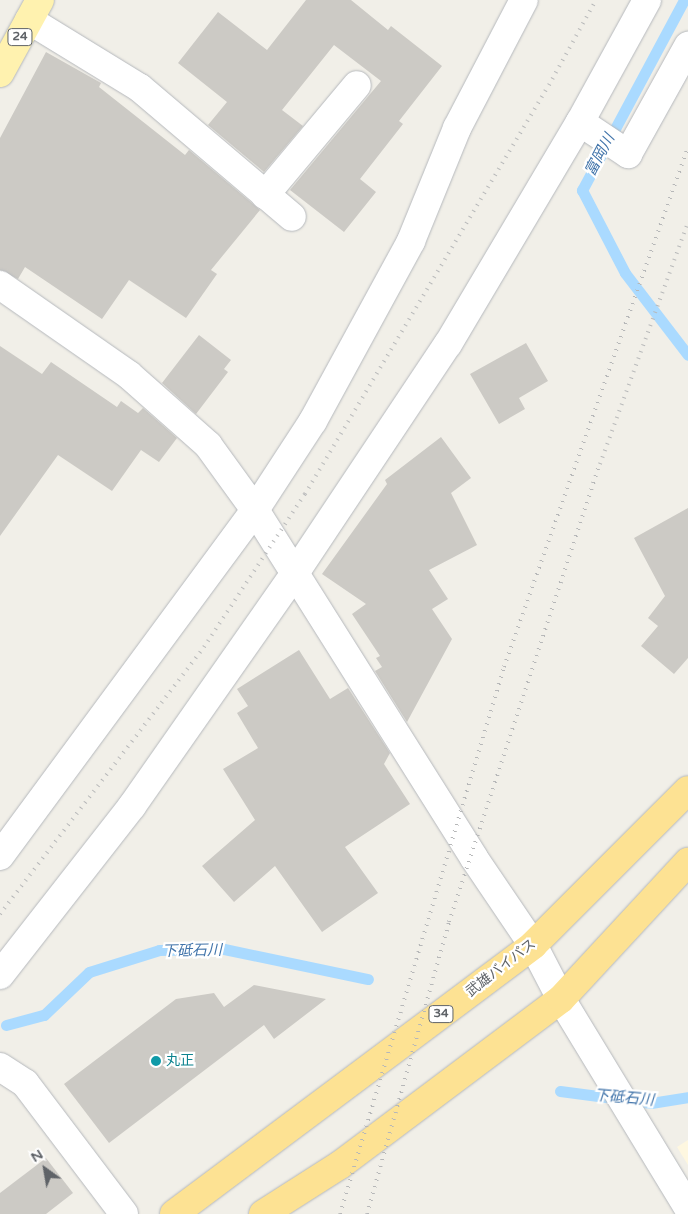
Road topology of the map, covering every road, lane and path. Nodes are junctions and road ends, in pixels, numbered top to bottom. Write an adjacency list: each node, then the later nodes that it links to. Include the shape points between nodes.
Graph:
1 (524, 0): 11 (street, via 457,128 411,241 376,310 313,421)
2 (647, 0): 7 (street)
3 (34, 10): 5 (main road, 24); 8 (street, via 140,88)
4 (688, 46): 7 (street, via 628,154)
5 (0, 74)
6 (357, 85): 8 (street)
7 (580, 122): 12 (street, via 448,344)
8 (265, 195): 9 (street)
9 (292, 217)
10 (0, 285): 11 (street, via 129,375 186,424 208,445)
11 (255, 510): 12 (street); 14 (street)
12 (295, 573): 16 (street, via 474,858); 17 (street, via 132,806)
13 (688, 790): 16 (highway, 武雄バイパス / 34)
14 (0, 856)
15 (688, 862): 18 (highway)
16 (533, 945): 18 (street); 22 (highway, 武雄バイパス / 34)
17 (0, 975)
18 (561, 999): 20 (street); 23 (highway, via 340,1165)
19 (0, 1067): 21 (street, via 25,1083)
20 (688, 1208)
21 (124, 1214)
22 (174, 1214)
23 (263, 1214)

